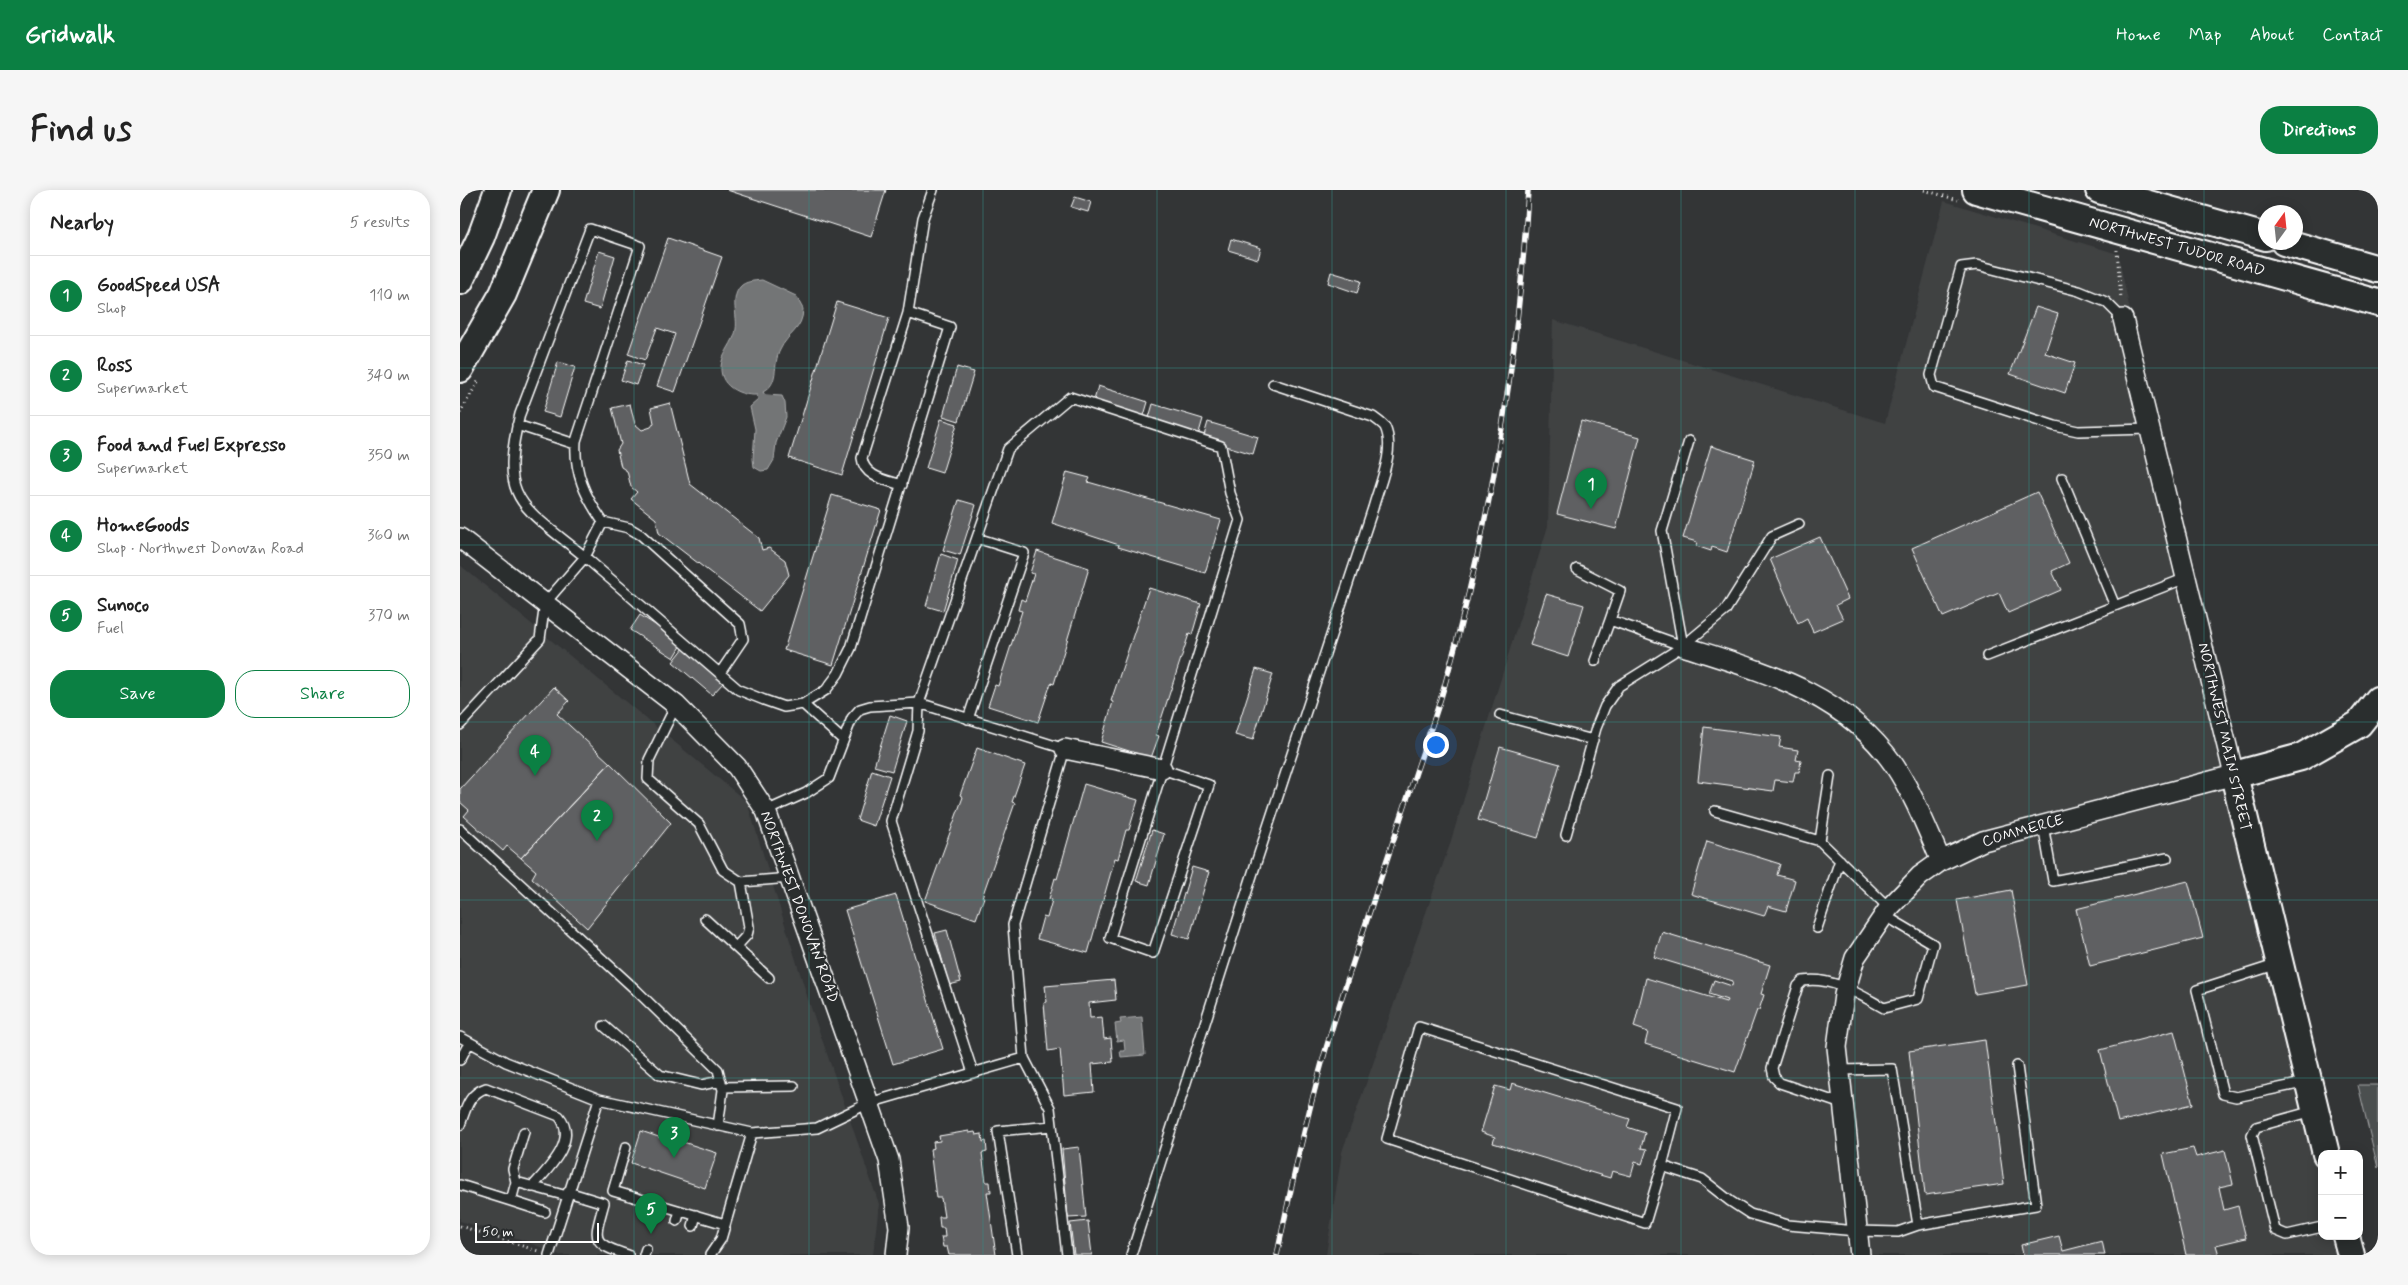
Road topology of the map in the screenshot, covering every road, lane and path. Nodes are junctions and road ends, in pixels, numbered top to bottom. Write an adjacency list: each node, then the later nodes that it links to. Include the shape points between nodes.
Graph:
1 (498, 190): 10 (street)
2 (546, 190): 14 (street, via 503,294)
3 (933, 190): 12 (lane, via 923,218)
4 (1976, 190): 6 (street, NORTHWEST TUDOR ROAD)
5 (2107, 192): 6 (street); 7 (street)
6 (2116, 230): 11 (street, NORTHWEST TUDOR ROAD); 13 (path)
7 (2258, 235)
8 (2303, 247): 9 (street)
9 (2378, 269)
10 (460, 281)
11 (2378, 303)
12 (908, 314): 21 (lane, via 862,458 867,472); 21 (lane, via 950,327)
13 (2123, 319): 17 (street, NORTHWEST MAIN STREET); 17 (lane, via 2106,302 2079,291 1977,265 1962,267 1931,375 1934,387 2055,426 2078,431)
14 (460, 369)
15 (1273, 384): 119 (lane, via 1373,417 1384,426 1389,438 1388,455 1374,508)
16 (517, 425): 19 (lane); 19 (lane, via 590,229 640,246); 26 (lane, via 510,469 516,493 525,508)
17 (2150, 429): 28 (street, NORTHWEST MAIN STREET)
18 (1689, 440): 32 (lane, via 1662,532)
19 (575, 444): 22 (lane, via 574,460 580,482)
20 (2062, 478): 30 (lane)
21 (902, 485): 38 (lane, via 852,648 826,690)
22 (603, 522): 26 (lane); 35 (lane, via 629,528 641,535 740,624 742,639)
23 (1799, 524): 32 (lane, via 1772,536 1725,611)
24 (460, 538): 29 (street, NORTHWEST DONOVAN ROAD)
25 (977, 538): 37 (lane); 41 (lane, via 1024,553); 46 (lane, via 1008,449 1070,397 1221,446 1230,493 1240,520)
26 (585, 557): 29 (lane); 35 (lane)
27 (1577, 568): 31 (lane, via 1620,591)
28 (2186, 578): 30 (lane); 47 (street, NORTHWEST MAIN STREET)
29 (545, 603): 39 (street, NORTHWEST DONOVAN ROAD); 42 (lane, via 540,639)
30 (2115, 606): 33 (lane)
31 (1610, 620): 32 (lane); 34 (lane)
32 (1684, 646): 44 (lane, via 1619,686 1605,706); 57 (street, via 1784,679 1827,701 1865,730 1894,766)
33 (1987, 656)
34 (1595, 661)
35 (720, 673): 38 (lane, via 739,690 764,700 784,707)
36 (2378, 700): 47 (street, via 2359,724 2301,757)
37 (919, 703): 41 (lane); 43 (lane, via 860,709 852,718); 74 (lane, via 918,731 891,821)
38 (802, 704): 43 (lane)
39 (676, 705): 49 (street, NORTHWEST DONOVAN ROAD, via 737,766); 59 (lane, via 649,760 648,778 699,824 723,870)
40 (1500, 714): 44 (lane)
41 (968, 719): 45 (lane)
42 (460, 725)
43 (843, 740): 49 (lane, via 829,778 806,793)
44 (1592, 740): 53 (lane)
45 (1065, 750): 46 (street); 70 (lane, via 1013,925)
46 (1162, 770): 46 (lane, via 1110,938 1154,953 1208,785)
47 (2234, 775): 51 (street, COMMERCE); 64 (street, NORTHWEST MAIN STREET)
48 (1830, 776): 54 (lane)
49 (766, 811): 58 (street, NORTHWEST DONOVAN ROAD)
50 (1715, 811): 54 (lane)
51 (2043, 825): 55 (lane, via 2053,881); 57 (street, COMMERCE, via 1983,841)
52 (460, 829): 76 (lane, via 673,1024 718,1070)
53 (1566, 835)
54 (1820, 841): 56 (lane)
55 (2167, 858)
56 (1840, 860): 60 (lane); 62 (lane)
57 (1941, 861): 60 (street, COMMERCE, via 1920,876)
58 (790, 878): 59 (lane); 79 (street, NORTHWEST DONOVAN ROAD)
59 (741, 882): 63 (lane, via 749,927 747,935)
60 (1886, 911): 66 (street, COMMERCE, via 1855,958); 66 (lane, via 1933,944 1918,999 1884,1008)
61 (705, 919): 63 (lane)
62 (1816, 928)
63 (736, 947): 65 (lane)
64 (2278, 964): 75 (street, NORTHWEST MAIN STREET); 75 (lane, via 2197,990 2223,1094 2236,1097)
65 (769, 978)
66 (1846, 988): 73 (street, COMMERCE, via 1837,1047); 80 (lane, via 1821,980 1803,981 1798,986 1772,1068 1780,1083)
67 (604, 1026): 76 (lane, via 660,1075 702,1085)
68 (460, 1037): 69 (lane)
69 (469, 1042): 71 (lane); 78 (lane, via 506,1062)
70 (1024, 1058): 74 (lane); 84 (lane, via 1050,1108)
71 (460, 1060)
72 (2016, 1066): 104 (lane, via 2036,1205)
73 (1839, 1070): 80 (street, COMMERCE); 104 (lane, via 1892,1069)
74 (973, 1073): 79 (lane)
75 (2308, 1081): 81 (street, NORTHWEST MAIN STREET)
76 (722, 1084): 77 (lane); 83 (lane)
77 (794, 1086)
78 (599, 1100): 83 (lane); 94 (lane)
79 (870, 1103): 86 (lane, via 817,1128); 116 (street, NORTHWEST DONOVAN ROAD, via 889,1160 899,1227)
80 (1842, 1104): 108 (street, COMMERCE)
81 (2315, 1110): 88 (street, NORTHWEST MAIN STREET); 107 (lane, via 2256,1127 2252,1135 2275,1230 2287,1235)
82 (460, 1126): 92 (lane, via 468,1101 475,1092 486,1088 559,1116 566,1124 566,1132 558,1157)
83 (718, 1126): 86 (lane)
84 (1052, 1126): 117 (lane, via 998,1131); 118 (lane)
85 (524, 1132): 90 (lane, via 513,1169)
86 (752, 1133): 103 (lane)
87 (626, 1147): 93 (lane)
88 (2325, 1150)
89 (1662, 1166): 89 (lane, via 1677,1108 1419,1026 1387,1140 1644,1223); 108 (lane, via 1702,1178 1750,1214 1788,1225)
90 (516, 1182): 92 (lane); 95 (lane)
91 (460, 1185): 95 (lane)
92 (532, 1187): 94 (lane)
93 (613, 1190): 96 (lane); 97 (lane, via 624,1199)
94 (568, 1194): 96 (lane); 114 (lane)
95 (511, 1201): 99 (lane)
96 (604, 1203): 112 (lane, via 597,1231 598,1241)
97 (659, 1204): 98 (lane); 100 (lane)
98 (680, 1211): 101 (lane); 102 (lane)
99 (545, 1212)
100 (656, 1214)
101 (696, 1215): 103 (lane); 106 (lane)
102 (677, 1221)
103 (725, 1224): 115 (lane, via 721,1239)
104 (1918, 1225): 108 (lane, via 1898,1232)
105 (460, 1226): 114 (path)
106 (693, 1226)
107 (2318, 1228)
108 (1857, 1231): 120 (street, COMMERCE)
109 (612, 1239): 112 (lane)
110 (2347, 1240): 121 (street)
111 (624, 1242): 113 (lane)
112 (608, 1249): 113 (lane)
113 (624, 1254)
114 (549, 1255)
115 (710, 1255)
116 (896, 1255)
117 (1017, 1255)
118 (1068, 1255)
119 (1131, 1255)
120 (1860, 1255)
121 (2350, 1255)

